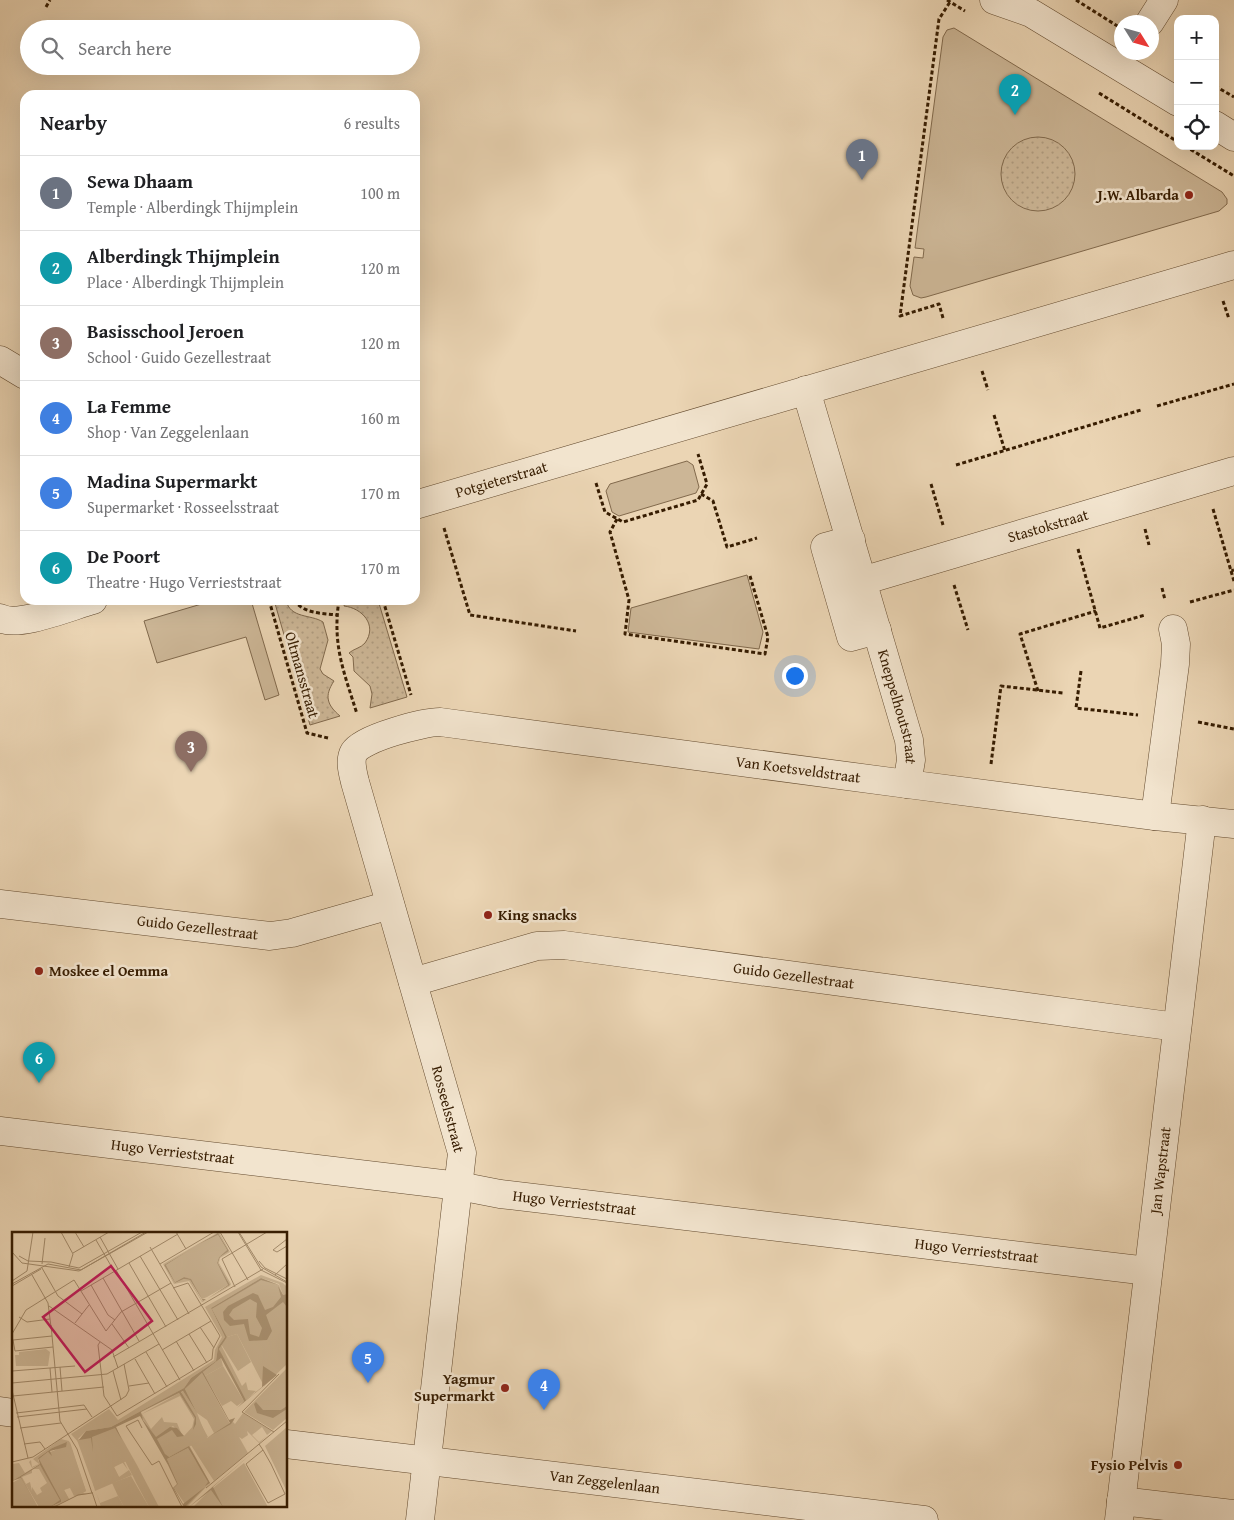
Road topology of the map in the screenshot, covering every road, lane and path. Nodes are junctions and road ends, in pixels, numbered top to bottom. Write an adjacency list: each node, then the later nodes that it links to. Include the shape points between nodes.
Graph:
1 (50, 0): 7 (path)
2 (994, 0): 6 (street)
3 (1076, 0): 9 (path)
4 (1164, 0): 8 (street)
5 (950, 2): 19 (path, via 940,19)
6 (1025, 6): 10 (street)
7 (46, 7)
8 (1154, 15)
9 (1114, 23)
10 (1131, 62): 13 (street)
11 (1219, 89): 12 (path)
12 (1234, 98)
13 (1174, 99)
14 (1219, 128): 15 (street)
15 (1234, 137)
16 (1192, 150): 17 (path)
17 (1234, 176)
18 (1234, 265): 23 (street, Potgieterstraat)
19 (900, 316)
20 (0, 360): 21 (street)
21 (20, 372)
22 (1234, 384): 24 (path)
23 (806, 390): 27 (street, Potgieterstraat); 40 (street, Kneppelhoutstraat)
24 (1157, 406)
25 (1141, 410): 28 (path)
26 (994, 414): 28 (path)
27 (689, 425): 29 (street, Potgieterstraat); 33 (path, via 707,484)
28 (1005, 451): 30 (path)
29 (588, 454): 34 (street, Potgieterstraat); 35 (path, via 605,512)
30 (956, 465)
31 (1234, 471): 45 (street, Stastokstraat)
32 (931, 484): 37 (path)
33 (701, 494): 35 (path, via 698,500 679,506 623,522); 39 (path, via 714,501 727,548)
34 (420, 504)
35 (617, 519): 43 (path, via 610,532 629,600 624,634 765,654 768,637)
36 (1218, 527): 42 (path)
37 (944, 530)
38 (446, 532): 61 (path, via 470,615)
39 (756, 538)
40 (850, 540): 45 (street, Kneppelhoutstraat); 59 (street, Kneppelhoutstraat, via 825,547 848,628 851,637)
41 (1083, 566): 54 (path)
42 (1233, 571): 46 (path)
43 (750, 576)
44 (952, 579): 60 (path)
45 (862, 581): 59 (street, Kneppelhoutstraat)
46 (1234, 581)
47 (1234, 590): 48 (path)
48 (1188, 603)
49 (76, 605): 57 (street, via 22,621)
50 (270, 605): 69 (path, Oltmansstraat, via 307,733)
51 (299, 605): 56 (path, via 311,612)
52 (337, 605): 56 (path)
53 (384, 605): 67 (path)
54 (1096, 611): 55 (path, via 1100,628); 63 (path, via 1020,634)
55 (1148, 614)
56 (336, 615): 69 (path, via 339,654)
57 (0, 618)
58 (1173, 629): 72 (street, via 1175,664)
59 (877, 630): 71 (street, Kneppelhoutstraat, via 910,744 911,760)
60 (968, 630)
61 (576, 631)
62 (1081, 671): 65 (path, via 1076,708)
63 (1038, 691): 64 (path); 70 (path, via 1001,686)
64 (1063, 693)
65 (1140, 716)
66 (1192, 721): 68 (path)
67 (420, 725): 69 (street, Van Koetsveldstraat); 71 (street, Van Koetsveldstraat, via 448,723)
68 (1234, 729)
69 (362, 744): 76 (street, Rosseelsstraat, via 352,756 352,771)
70 (992, 759)
71 (906, 784): 72 (street, Van Koetsveldstraat)
72 (1155, 816): 73 (street, Van Koetsveldstraat)
73 (1202, 820): 74 (street, Van Koetsveldstraat); 78 (street, Jan Wapstraat)
74 (1234, 824)
75 (0, 904): 76 (street, Guido Gezellestraat, via 270,936 292,933)
76 (390, 905): 77 (street, Rosseelsstraat)
77 (413, 982): 78 (street, Guido Gezellestraat, via 549,944); 80 (street, Rosseelsstraat, via 460,1145)
78 (1177, 1027): 81 (street, Jan Wapstraat)
79 (0, 1131): 80 (street, Hugo Verrieststraat)
80 (459, 1186): 81 (street, Hugo Verrieststraat); 83 (street, Rosseelsstraat)
81 (1148, 1271): 84 (street, Jan Wapstraat)
82 (288, 1444): 83 (street, Van Zeggelenlaan)
83 (427, 1461): 86 (street, Rosseelsstraat); 87 (street, Van Zeggelenlaan)
84 (1120, 1510): 85 (street)
85 (1234, 1514)
86 (420, 1520)
87 (924, 1520)

